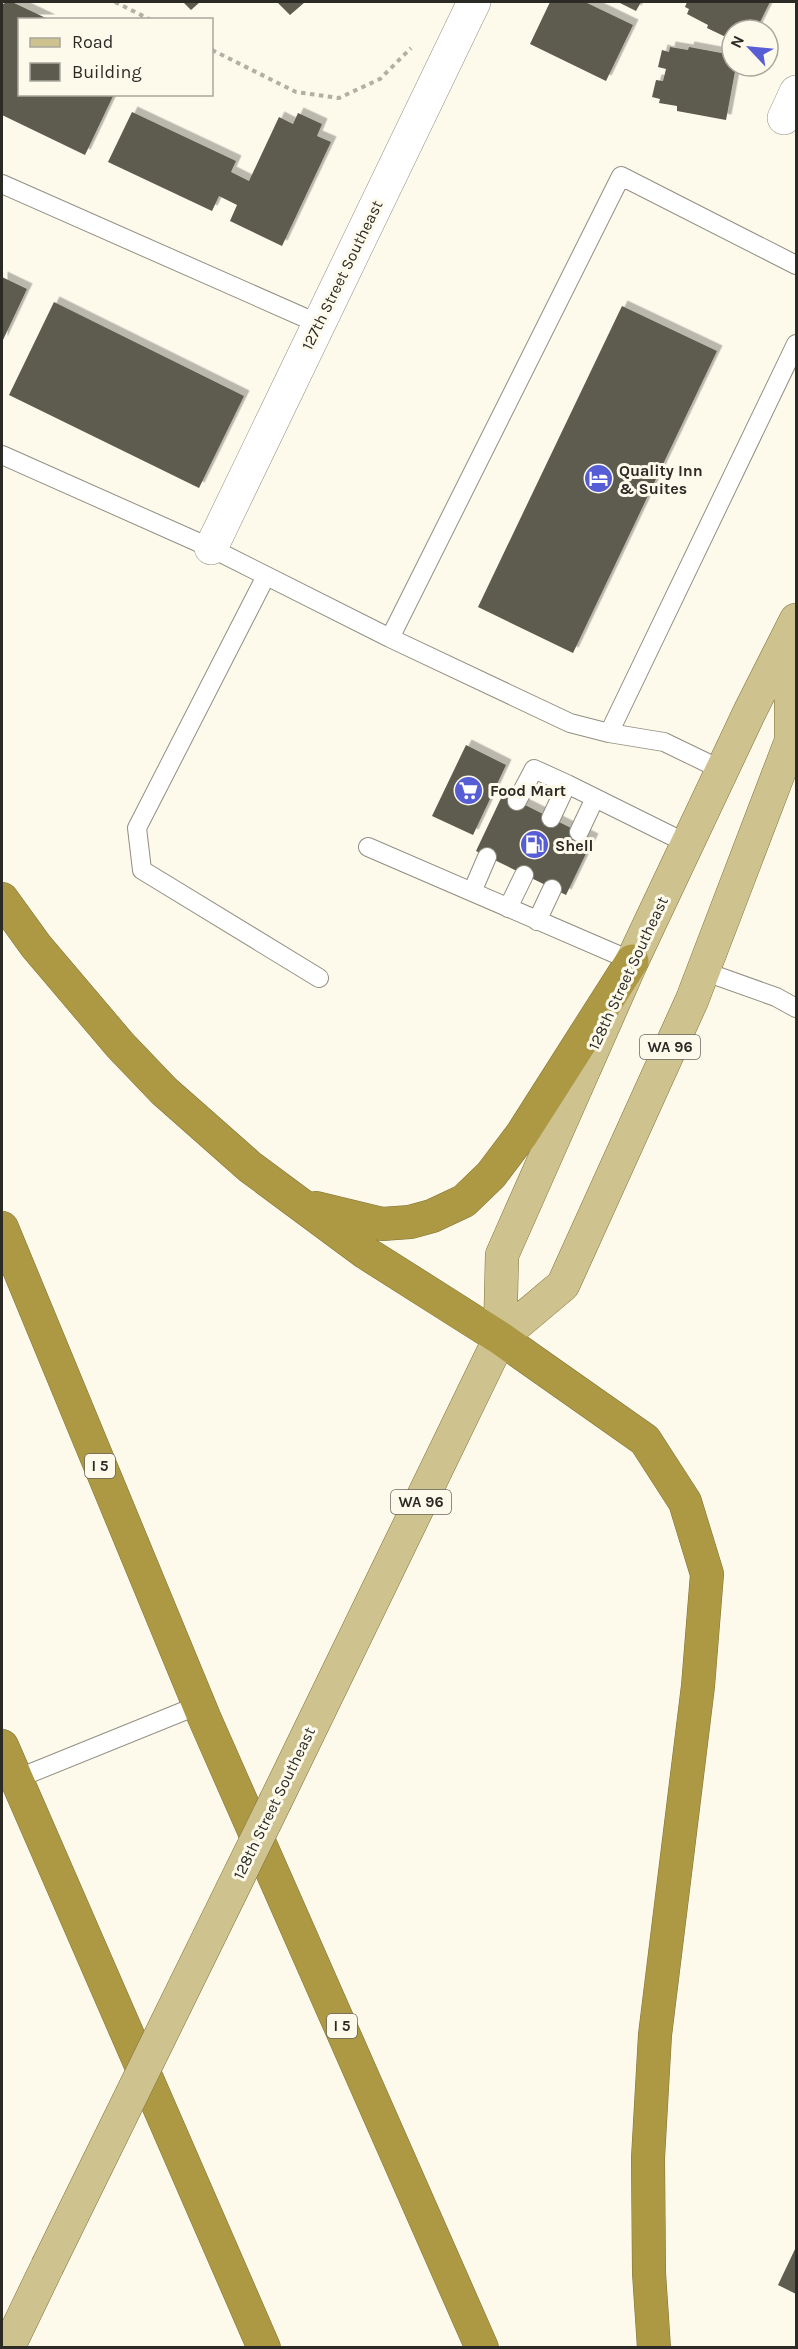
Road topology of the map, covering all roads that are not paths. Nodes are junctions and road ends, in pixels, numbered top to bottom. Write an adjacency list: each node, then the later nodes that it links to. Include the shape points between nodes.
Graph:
1 (474, 2): 4 (street, 127th Street Southeast)
2 (2, 184): 4 (lane)
3 (796, 265): 10 (lane, via 621,176)
4 (318, 324): 7 (street, 127th Street Southeast)
5 (796, 344): 12 (lane)
6 (2, 455): 7 (lane)
7 (211, 548): 8 (lane)
8 (266, 576): 10 (lane); 31 (lane, via 137,828 142,870)
9 (796, 620): 14 (main road, 128th Street Southeast / WA 96)
10 (390, 638): 12 (lane, via 570,723)
11 (796, 670): 13 (main road, via 791,683)
12 (609, 733): 14 (lane, via 664,742)
13 (795, 737): 30 (main road, 128th Street Southeast / WA 96)
14 (722, 770): 20 (main road, 128th Street Southeast / WA 96)
15 (567, 784): 16 (lane); 17 (lane, via 534,769); 18 (lane)
16 (595, 798): 19 (lane); 20 (lane)
17 (517, 801)
18 (551, 818)
19 (579, 832)
20 (688, 844): 29 (main road, 128th Street Southeast / WA 96)
21 (368, 847): 25 (lane)
22 (487, 857): 25 (lane)
23 (524, 875): 27 (lane)
24 (552, 889): 28 (lane)
25 (472, 892): 27 (lane)
26 (2, 899): 33 (highway, via 42,954 120,1045 182,1106)
27 (508, 908): 28 (lane)
28 (537, 921): 29 (lane)
29 (632, 961): 33 (highway, via 522,1134 491,1175 464,1201 432,1216 382,1224); 35 (main road, 128th Street Southeast / WA 96, via 502,1255)
30 (703, 971): 32 (lane); 35 (main road, 128th Street Southeast / WA 96, via 563,1285)
31 (319, 978)
32 (796, 1008)
33 (293, 1201): 35 (highway, via 366,1253)
34 (2, 1228): 36 (highway, I 5)
35 (500, 1338): 39 (main road, 128th Street Southeast / WA 96, bridge); 42 (highway, via 645,1440 685,1502 707,1574 698,1686 655,2035 648,2157)
36 (199, 1705): 38 (lane); 41 (highway, I 5)
37 (2, 1746): 38 (highway)
38 (16, 1779): 40 (highway)
39 (8, 2348)
40 (264, 2348)
41 (483, 2348)
42 (654, 2348)

